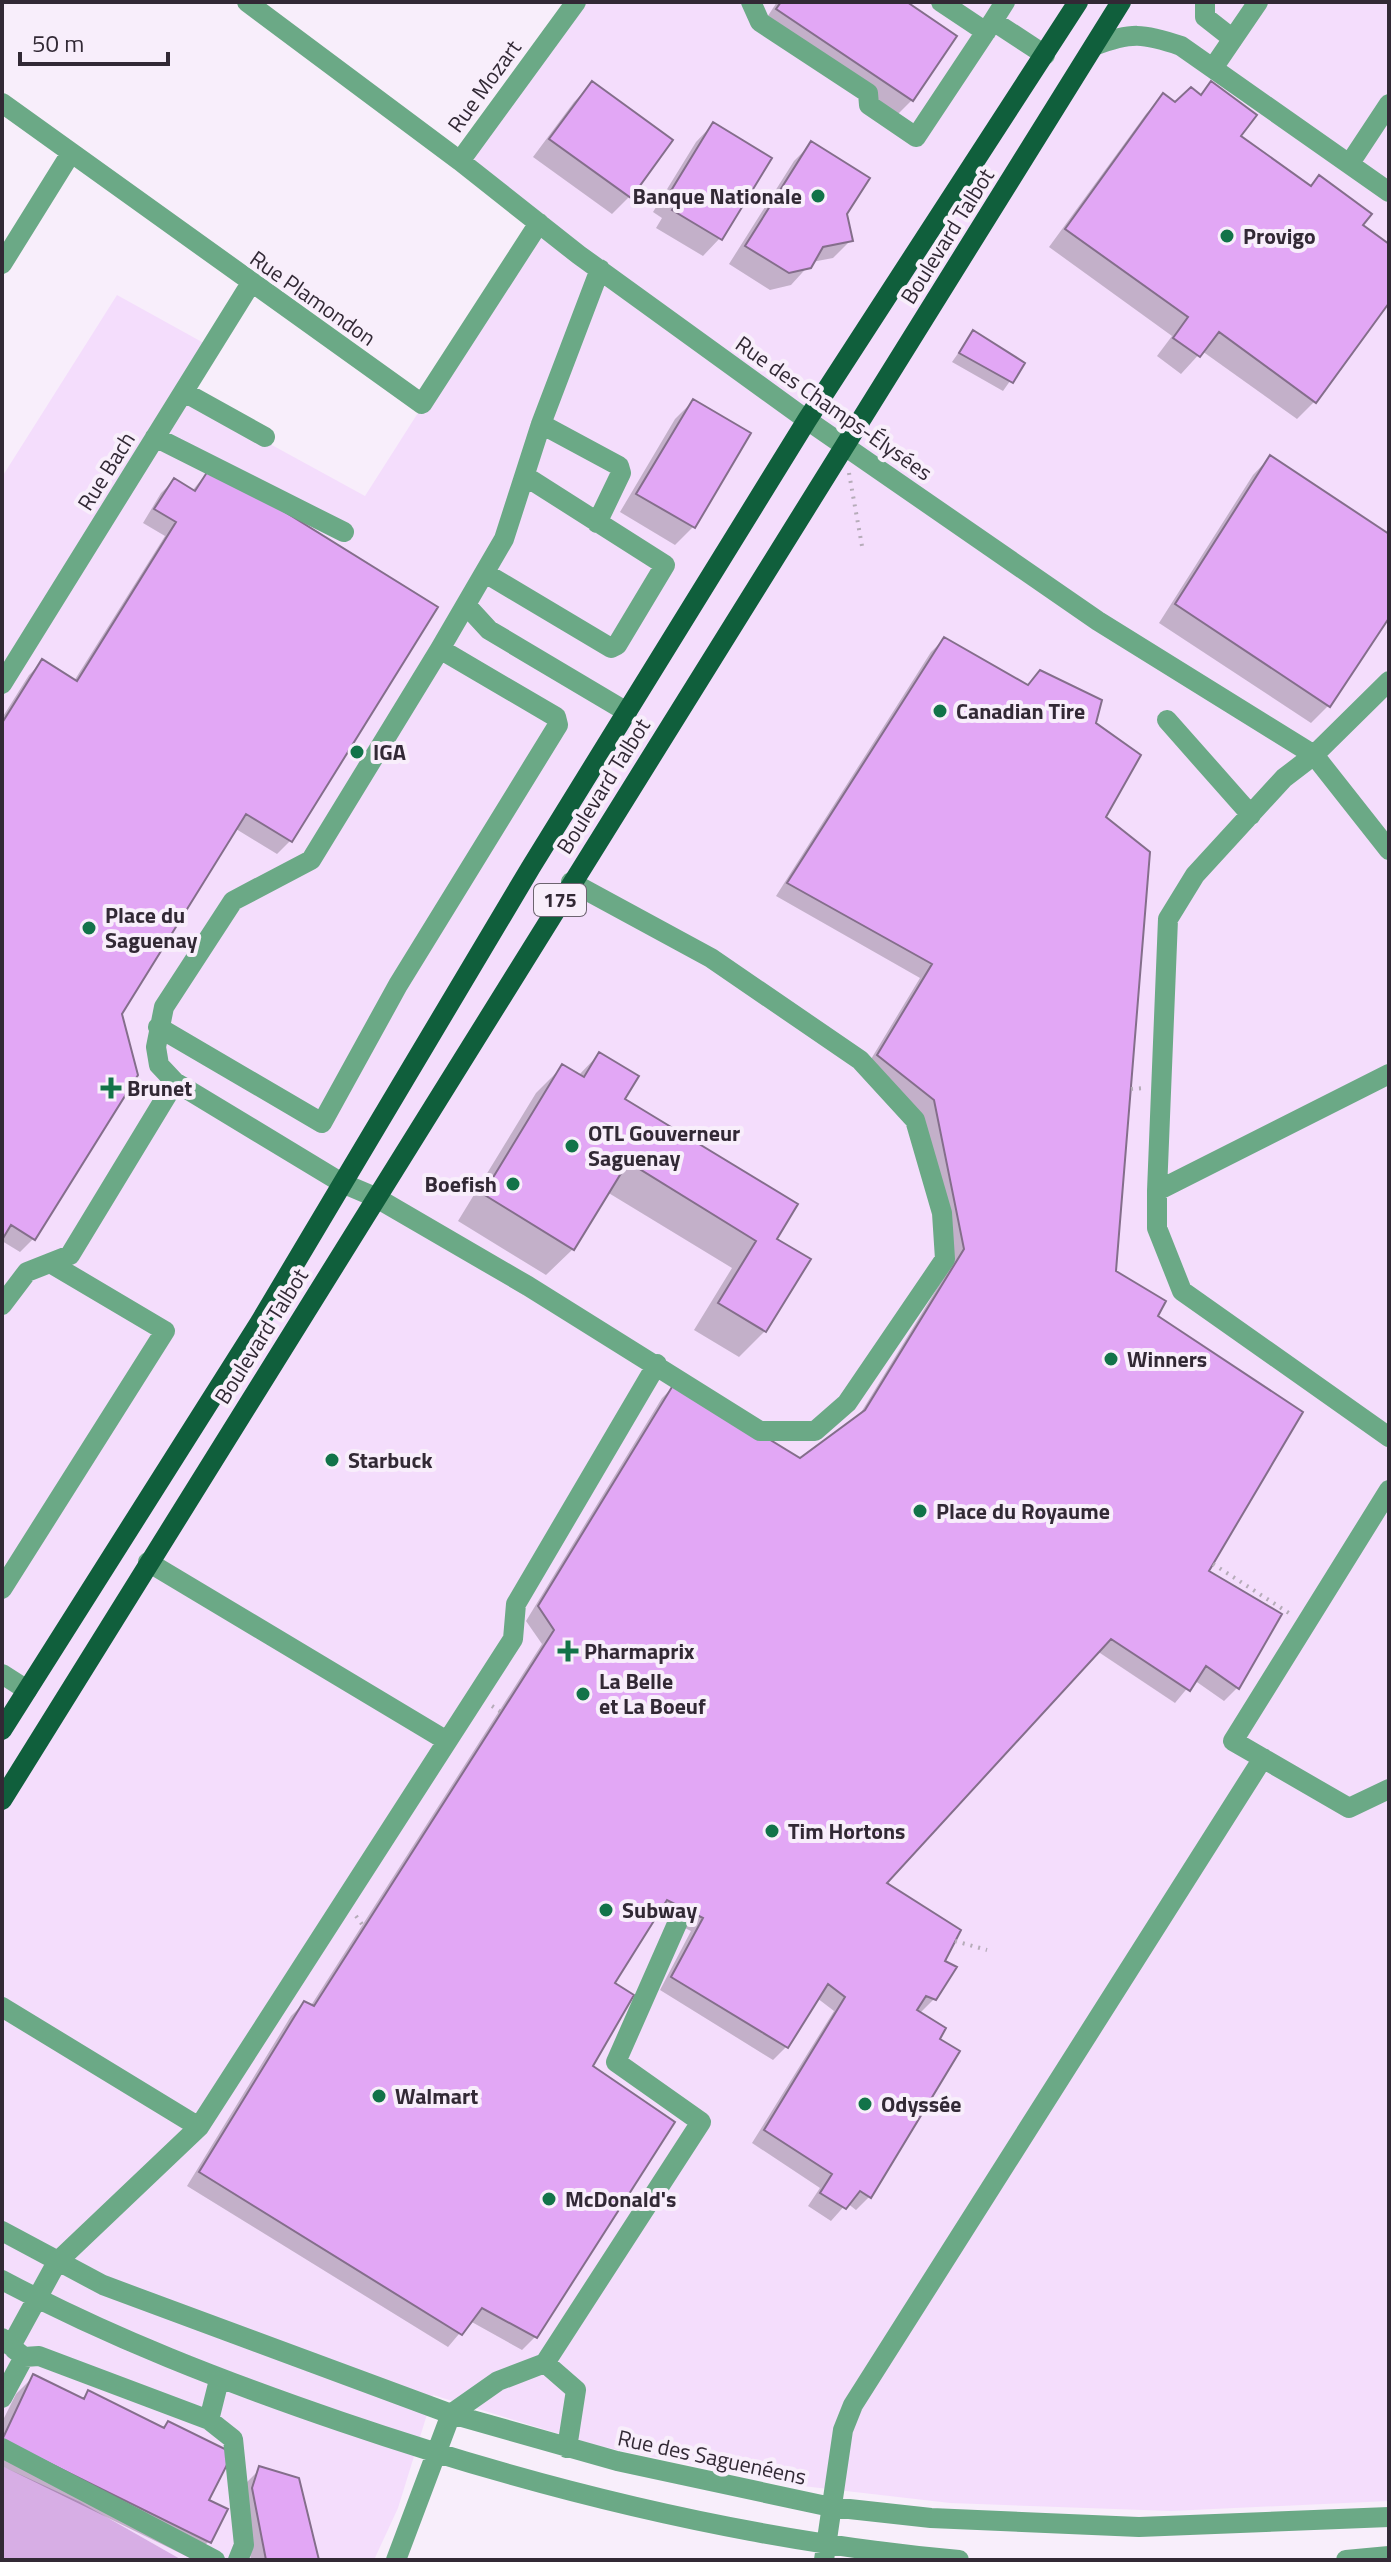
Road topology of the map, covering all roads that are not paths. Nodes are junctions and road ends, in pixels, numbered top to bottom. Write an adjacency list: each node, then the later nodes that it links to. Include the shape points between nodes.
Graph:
1 (247, 2): 18 (street, Rue des Champs-Élysées)
2 (576, 2): 18 (street, Rue Mozart)
3 (751, 2): 10 (street, via 760,22 868,93 869,105 916,137)
4 (941, 2): 10 (street)
5 (1005, 2): 10 (street)
6 (1078, 2): 13 (main road, Boulevard Talbot / 175)
7 (1121, 2): 12 (main road, Boulevard Talbot / 175)
8 (1205, 2): 11 (street, via 1205,17)
9 (1258, 2): 11 (street)
10 (989, 26): 13 (street)
11 (1233, 39): 14 (street)
12 (1094, 46): 14 (street, via 1146,33 1181,46); 30 (main road, Boulevard Talbot / 175)
13 (1045, 55): 26 (main road, Boulevard Talbot / 175)
14 (1213, 68): 19 (street)
15 (2, 103): 17 (street, Rue Plamondon)
16 (1389, 104): 19 (street)
17 (71, 153): 22 (street); 24 (street, Rue Plamondon)
18 (460, 161): 21 (street, Rue des Champs-Élysées)
19 (1350, 163): 20 (street)
20 (1389, 192)
21 (539, 223): 23 (street, Rue des Champs-Élysées); 24 (street, Rue Plamondon, via 422,404)
22 (2, 264)
23 (600, 269): 26 (street, Rue des Champs-Élysées); 27 (street)
24 (251, 283): 25 (street, Rue Bach)
25 (184, 392): 28 (street, Rue Bach); 29 (street)
26 (807, 420): 30 (street, Rue des Champs-Élysées); 39 (main road, Boulevard Talbot / 175)
27 (541, 424): 31 (street); 32 (street, via 619,466 621,473)
28 (155, 437): 33 (street); 38 (street, Rue Bach)
29 (265, 437)
30 (844, 445): 41 (street, Rue des Champs-Élysées, via 1098,621); 44 (main road, Boulevard Talbot / 175)
31 (525, 476): 32 (street); 34 (street, via 504,539)
32 (597, 523): 34 (street, via 665,565 611,648)
33 (344, 532)
34 (485, 573): 35 (street)
35 (466, 605): 36 (street); 39 (street, via 489,630)
36 (440, 649): 45 (street, via 311,860 233,901 164,1007); 45 (street, via 556,717 558,725 398,985 322,1123)
37 (1389, 681): 41 (street)
38 (2, 684)
39 (627, 712): 48 (main road, Boulevard Talbot / 175)
40 (1167, 720): 42 (street)
41 (1314, 755): 42 (street, via 1284,778); 43 (street, Rue des Champs-Élysées)
42 (1251, 815): 49 (street, via 1195,875 1168,919)
43 (1389, 850)
44 (571, 882): 50 (main road, Boulevard Talbot / 175); 53 (street, via 711,958 860,1060 915,1120 942,1213 945,1259 847,1403 815,1431 760,1431)
45 (158, 1027): 47 (street, via 159,1065)
46 (1389, 1074): 49 (street)
47 (175, 1082): 48 (street); 51 (street, via 70,1255)
48 (342, 1183): 50 (street); 59 (main road, Boulevard Talbot / 175)
49 (1157, 1191): 54 (street, via 1157,1228 1182,1291)
50 (375, 1197): 53 (street); 56 (main road, Boulevard Talbot / 175)
51 (50, 1263): 52 (street, via 27,1272); 57 (street, via 165,1331)
52 (2, 1305)
53 (657, 1364): 61 (street, via 516,1604 513,1639)
54 (1389, 1437)
55 (1389, 1490): 62 (street, via 1233,1741)
56 (148, 1562): 61 (street); 64 (main road, Boulevard Talbot / 175)
57 (2, 1589)
58 (2, 1674): 59 (street)
59 (27, 1690): 60 (main road, Boulevard Talbot / 175)
60 (2, 1730)
61 (447, 1741): 67 (street)
62 (1263, 1758): 63 (street, via 1349,1808); 81 (street, via 853,2405 843,2430)
63 (1389, 1789)
64 (2, 1800)
65 (680, 1917): 73 (street, via 616,2062 701,2122)
66 (2, 2007): 67 (street)
67 (199, 2127): 69 (street)
68 (2, 2231): 69 (street, Rue des Saguenéens)
69 (57, 2262): 71 (street); 76 (street, Rue des Saguenéens, via 103,2285)
70 (2, 2280): 71 (street)
71 (37, 2299): 72 (street); 74 (street)
72 (12, 2347): 75 (street); 77 (street)
73 (545, 2363): 76 (street, via 498,2381); 79 (street, via 576,2390)
74 (219, 2380): 77 (street); 80 (street)
75 (2, 2398)
76 (451, 2414): 79 (street, Rue des Saguenéens); 80 (street)
77 (209, 2420): 86 (street, via 233,2439 244,2545)
78 (2, 2448): 85 (street)
79 (567, 2448): 81 (street, Rue des Saguenéens)
80 (436, 2454): 83 (street, via 584,2496); 87 (street)
81 (831, 2507): 82 (street, Rue des Saguenéens, via 960,2520 1124,2527); 83 (street)
82 (1389, 2517)
83 (825, 2552): 88 (street)
84 (1389, 2556): 89 (street)
85 (215, 2560)
86 (238, 2560)
87 (396, 2560)
88 (959, 2560)
89 (1346, 2560)

